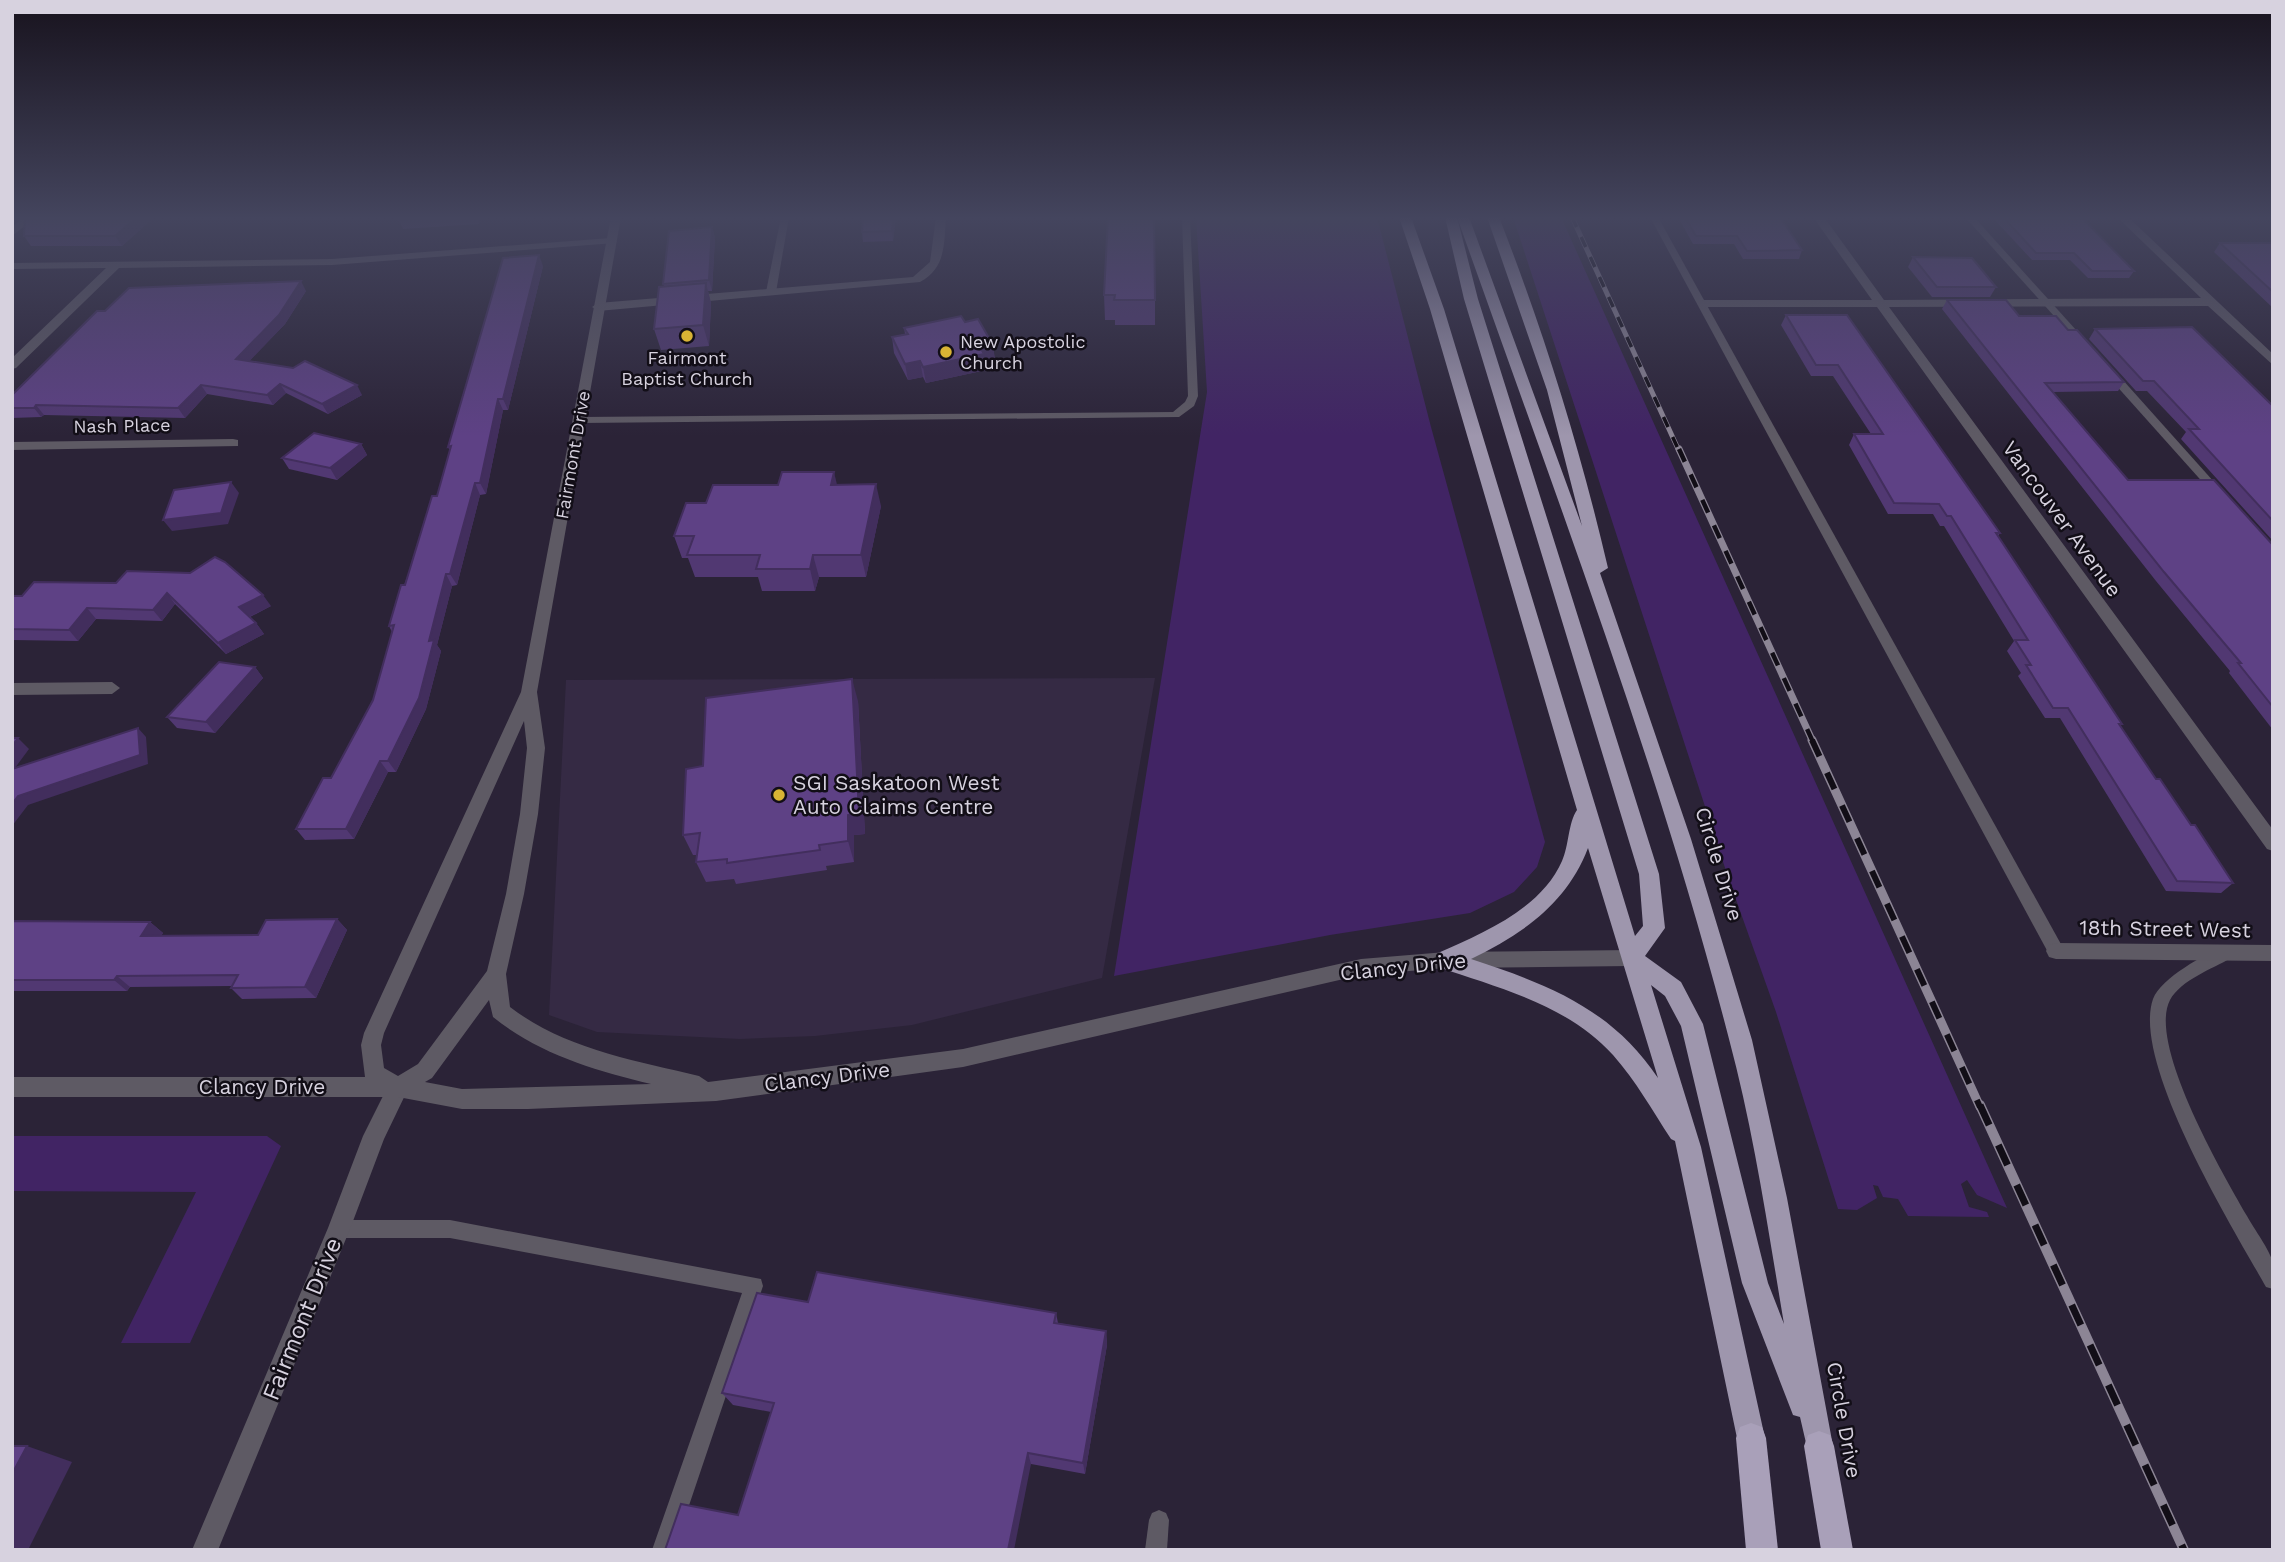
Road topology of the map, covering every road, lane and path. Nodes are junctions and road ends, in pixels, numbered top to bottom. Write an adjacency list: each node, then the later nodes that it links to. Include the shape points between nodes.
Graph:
1 (90, 290): 22 (street)
2 (601, 290): 18 (street, Fairmont Drive)
3 (802, 290): 13 (street)
4 (1189, 290): 23 (lane, via 1193,396 1191,404 1175,415)
5 (1430, 290): 31 (highway)
6 (1469, 290): 36 (highway, via 1649,874 1654,928)
7 (1489, 290): 27 (highway, Circle Drive)
8 (1520, 290): 27 (highway, via 1585,497)
9 (1696, 290): 17 (lane)
10 (1870, 290): 15 (street, Vancouver Avenue)
11 (2036, 290): 14 (lane)
12 (2198, 290): 16 (street)
13 (771, 292): 18 (street)
14 (2046, 301): 15 (street); 16 (street); 19 (lane)
15 (1879, 302): 17 (street); 32 (street, Vancouver Avenue)
16 (2211, 302): 20 (street)
17 (1704, 304): 33 (lane)
18 (598, 307): 23 (street, Fairmont Drive)
19 (2091, 352)
20 (2273, 361)
21 (2100, 362): 26 (lane)
22 (12, 365)
23 (580, 420): 30 (street, Fairmont Drive)
24 (233, 443): 25 (street, Nash Place)
25 (12, 446)
26 (2227, 503)
27 (1618, 648): 46 (highway, Circle Drive, via 1681,839 1752,1081)
28 (12, 688): 29 (street)
29 (112, 688)
30 (529, 692): 38 (street, Fairmont Drive, via 536,748 529,814); 40 (street, Fairmont Drive, via 377,1020 371,1045 374,1073)
31 (1584, 797): 36 (highway); 37 (highway, via 1583,839 1571,867 1543,905 1495,938)
32 (2273, 844)
33 (2056, 951): 34 (street, 18th Street West)
34 (2225, 953): 35 (street, 18th Street West); 44 (lane, via 2171,986 2160,1003 2159,1036 2171,1086)
35 (2273, 953)
36 (1631, 958): 37 (street, Clancy Drive); 42 (highway); 46 (highway, via 1673,989 1692,1024 1755,1283)
37 (1446, 960): 41 (street, Clancy Drive, via 1362,967 963,1058); 42 (highway, via 1528,987 1580,1013 1637,1066)
38 (496, 974): 40 (street, Fairmont Drive, via 425,1071); 41 (street, via 500,1011 520,1029 582,1054)
39 (12, 1087): 40 (street, Clancy Drive)
40 (398, 1087): 41 (street, Clancy Drive, via 488,1099); 43 (street, Fairmont Drive)
41 (716, 1091)
42 (1689, 1147): 45 (highway)
43 (339, 1229): 48 (street, Fairmont Drive); 49 (lane, via 450,1229 754,1286)
44 (2273, 1280)
45 (1751, 1438): 51 (highway)
46 (1819, 1446): 52 (highway, Circle Drive)
47 (1159, 1520): 50 (lane)
48 (205, 1550)
49 (663, 1550)
50 (1156, 1550)
51 (1762, 1550)
52 (1837, 1550)

